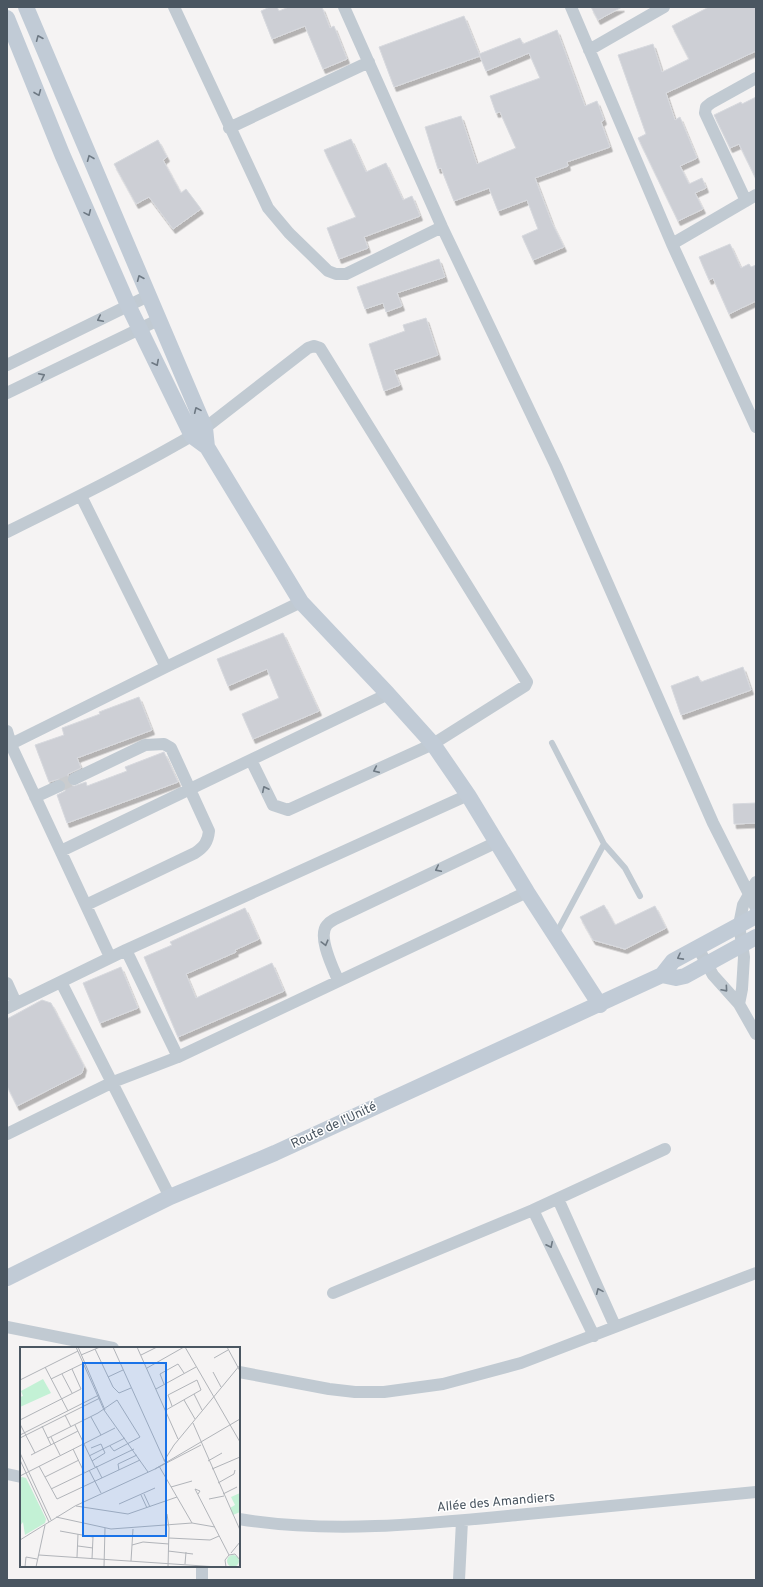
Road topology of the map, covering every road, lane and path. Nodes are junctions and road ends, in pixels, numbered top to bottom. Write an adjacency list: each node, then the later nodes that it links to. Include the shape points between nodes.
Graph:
1 (26, 7): 14 (street, one-way to 1)
2 (174, 7): 10 (street)
3 (344, 7): 8 (street)
4 (571, 7): 7 (street)
5 (664, 7): 7 (street)
6 (7, 18): 15 (street, one-way to 15, via 62,154)
7 (590, 50): 13 (street)
8 (369, 62): 10 (street); 12 (street)
9 (756, 78): 11 (street, via 711,103 706,107 705,113)
10 (229, 128): 12 (street, via 268,208 328,272 346,274)
11 (751, 198): 13 (street)
12 (442, 227): 42 (street, via 556,466 713,823)
13 (672, 244): 20 (street)
14 (148, 296): 15 (street); 16 (street)
15 (128, 305): 17 (street); 18 (street, one-way to 18)
16 (158, 320): 17 (street); 21 (street, one-way to 16)
17 (138, 328): 19 (street, one-way to 17); 21 (street, one-way to 21)
18 (7, 365)
19 (7, 393)
20 (756, 427)
21 (199, 432): 22 (street); 24 (street); 29 (street, via 308,348 320,348 527,682 525,686)
22 (81, 496): 23 (street); 25 (street)
23 (7, 532)
24 (301, 602): 25 (street); 26 (street)
25 (166, 667): 30 (street)
26 (388, 694): 29 (street); 31 (street)
27 (7, 731): 30 (street)
28 (552, 743): 38 (lane)
29 (433, 744): 31 (street, one-way to 31, via 288,810 273,805); 35 (street)
30 (9, 746): 36 (street)
31 (251, 760): 34 (street)
32 (74, 779): 34 (street, via 146,745 160,744 171,748)
33 (59, 786): 36 (street)
34 (190, 789): 39 (street); 44 (street, via 209,831 208,841 203,848)
35 (468, 795): 37 (street); 51 (street)
36 (35, 797): 39 (street)
37 (497, 842): 41 (street); 55 (street, one-way to 55, via 327,925 323,940)
38 (604, 844): 43 (lane, via 625,868); 48 (lane)
39 (61, 851): 44 (street)
40 (756, 882): 42 (street)
41 (527, 892): 48 (street); 55 (street)
42 (749, 894): 45 (street); 47 (street, via 743,905)
43 (640, 896)
44 (86, 905): 52 (street)
45 (756, 908)
46 (756, 916): 47 (street)
47 (739, 925): 49 (street); 50 (street)
48 (555, 936): 59 (street)
49 (750, 941): 53 (street); 58 (street)
50 (698, 948): 53 (street); 54 (street, one-way to 54, via 673,961)
51 (126, 950): 52 (street); 62 (street)
52 (110, 957): 56 (street)
53 (707, 964): 54 (street, via 681,978); 58 (street, one-way to 58)
54 (662, 975): 59 (street, Route de l'Unité)
55 (338, 980): 62 (street)
56 (61, 982): 60 (street); 63 (street)
57 (7, 983): 60 (street)
58 (739, 1004): 61 (street)
59 (600, 1005): 66 (street, Route de l'Unité, via 275,1154)
60 (11, 1006)
61 (756, 1034)
62 (178, 1057): 63 (street)
63 (113, 1082): 64 (street); 66 (street)
64 (7, 1134)
65 (665, 1149): 67 (street)
66 (170, 1197): 70 (street, Route de l'Unité)
67 (558, 1199): 68 (street); 72 (street, one-way to 67)
68 (533, 1210): 71 (street); 74 (street, one-way to 74)
69 (756, 1273): 72 (street)
70 (7, 1278)
71 (333, 1293)
72 (615, 1326): 74 (street)
73 (7, 1327): 75 (street)
74 (594, 1336): 76 (street, via 521,1362 443,1384 384,1392 329,1389)
75 (108, 1347)
76 (240, 1372)
77 (7, 1474): 78 (street)
78 (20, 1477)
79 (756, 1492): 81 (street, Allée des Amandiers)
80 (240, 1519): 81 (street, Allée des Amandiers, via 261,1523 342,1527)
81 (462, 1521): 84 (street)
82 (202, 1567): 83 (street)
83 (202, 1580)
84 (459, 1580)

